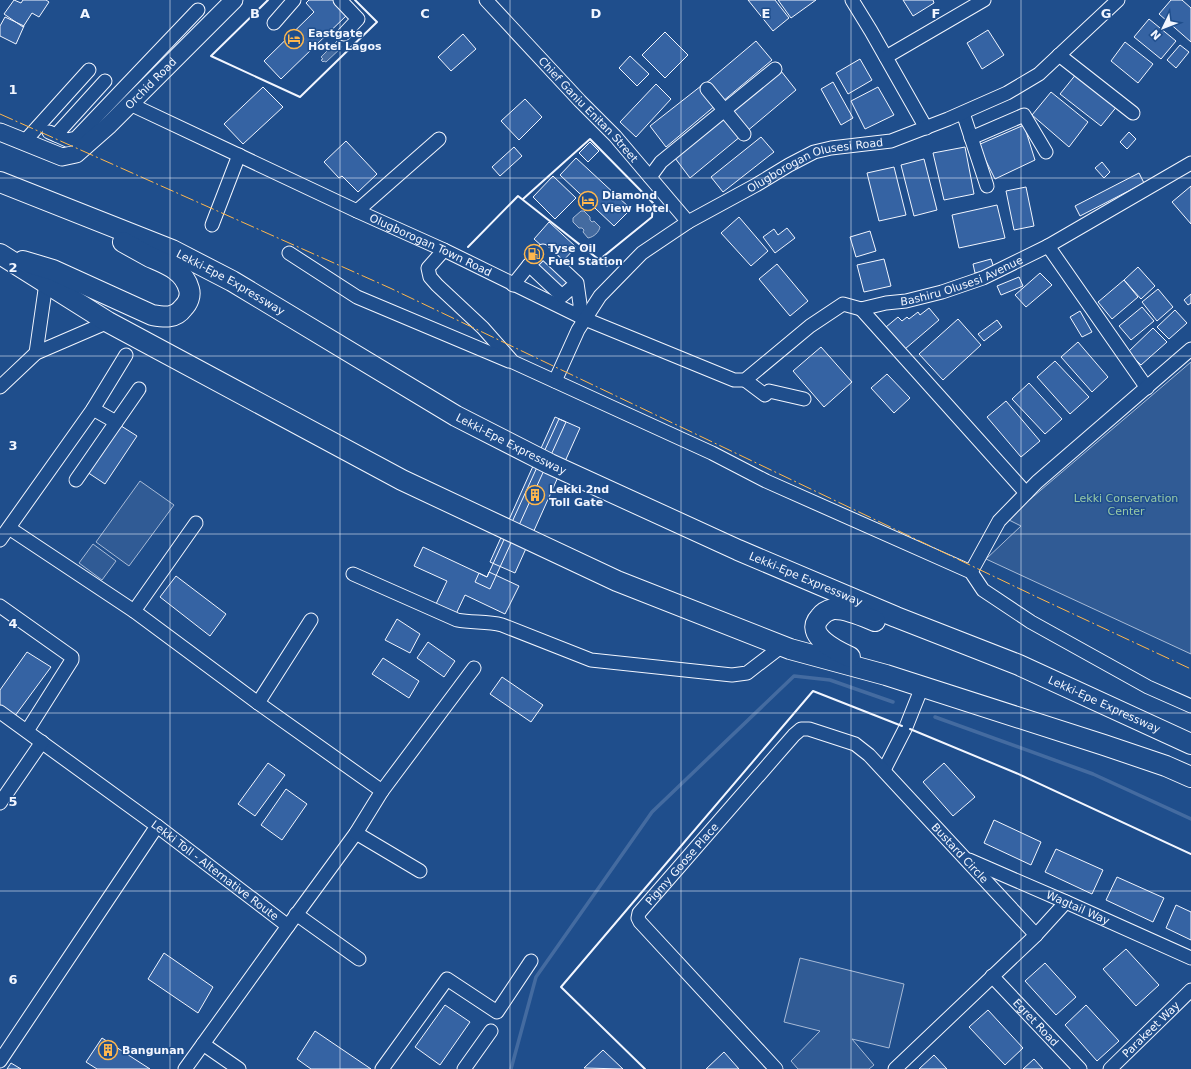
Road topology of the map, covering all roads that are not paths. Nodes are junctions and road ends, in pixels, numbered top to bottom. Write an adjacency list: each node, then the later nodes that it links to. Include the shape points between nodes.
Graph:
1 (234, 0): 17 (main road, Orchid Road)
2 (294, 0): 9 (street)
3 (340, 0): 10 (street, via 358,20)
4 (486, 0): 32 (street, Chief Ganiu Enitan Street, via 615,136)
5 (852, 0): 12 (street)
6 (984, 0): 12 (street)
7 (1118, 0): 11 (street, Olugborogan Olusesi Road)
8 (198, 10): 25 (street, via 76,138 67,140)
9 (274, 22)
10 (344, 34)
11 (1059, 55): 19 (street, Olugborogan Olusesi Road, via 1039,74 1007,93); 20 (street)
12 (886, 57): 22 (street)
13 (774, 69): 18 (street)
14 (89, 70): 21 (street)
15 (105, 81): 25 (street)
16 (707, 89): 18 (street)
17 (130, 104): 28 (main road, Orchid Road, via 76,154 62,157); 30 (street, Olugborogan Town Road)
18 (724, 110): 24 (street); 32 (street, via 661,162)
19 (962, 113): 22 (street, Olugborogan Olusesi Road); 26 (street)
20 (1133, 113)
21 (38, 128): 25 (street); 28 (street)
22 (926, 128): 37 (street, Olugborogan Olusesi Road, via 891,141 814,152)
23 (0, 132): 28 (main road)
24 (744, 134)
25 (56, 135)
26 (971, 138): 29 (street, via 1024,115); 34 (street)
27 (439, 139): 36 (street)
28 (24, 142)
29 (1046, 152)
30 (239, 155): 36 (street, Olugborogan Town Road); 38 (street)
31 (1191, 163): 39 (street, Bashiru Olusesi Avenue)
32 (650, 177): 37 (street, Chief Ganiu Enitan Street)
33 (0, 182): 35 (highway, Lekki-Epe Expressway)
34 (988, 186)
35 (50, 202): 42 (highway, via 179,272 187,280 190,292 188,303 181,312 172,317 152,314 53,270); 75 (highway, Lekki-Epe Expressway, via 172,250 232,281 456,416 550,464 738,550)
36 (357, 211): 40 (street, Olugborogan Town Road)
37 (688, 222): 51 (street, Olugborogan Olusesi Road, via 642,253)
38 (212, 226)
39 (1048, 246): 50 (street, Bashiru Olusesi Avenue, via 983,278 942,292); 60 (street)
40 (444, 250): 48 (street, Olugborogan Town Road); 56 (street, via 428,268 430,277 483,328)
41 (289, 253): 56 (street, via 357,297)
42 (0, 254): 46 (highway)
43 (529, 265): 44 (street, via 543,251); 45 (street); 48 (street)
44 (557, 265): 45 (street); 47 (street); 49 (street)
45 (545, 280): 49 (street)
46 (46, 283): 52 (highway); 54 (street)
47 (577, 283): 49 (street); 51 (street)
48 (513, 285): 51 (street, Olugborogan Town Road)
49 (559, 293): 51 (street)
50 (861, 309): 57 (street, Bashiru Olusesi Avenue, via 843,304); 66 (street)
51 (581, 313): 57 (street, Olugborogan Town Road); 58 (street, Olugborogan Olusesi Road, via 578,330)
52 (108, 322): 54 (street); 76 (highway, via 402,480 617,581)
53 (1191, 349): 60 (street)
54 (36, 353): 59 (street)
55 (126, 355): 63 (street)
56 (513, 362): 58 (street)
57 (739, 380): 62 (street, Olugborogan Town Road, via 765,394 769,391)
58 (555, 381): 70 (street, via 766,481)
59 (0, 387)
60 (1147, 388): 66 (street)
61 (139, 389): 64 (street)
62 (804, 399)
63 (93, 409): 64 (street); 68 (street)
64 (116, 422): 65 (street)
65 (76, 480)
66 (1026, 493): 70 (street, via 999,520)
67 (196, 523): 73 (street)
68 (9, 528): 69 (street); 73 (street)
69 (0, 540)
70 (971, 572): 81 (street, via 982,590 1031,622 1148,687)
71 (353, 574): 76 (street, via 458,620 502,625 591,660 732,675 747,673)
72 (0, 606): 83 (street, via 72,657)
73 (134, 611): 80 (street)
74 (311, 620): 80 (street)
75 (935, 632): 78 (highway, via 909,633 847,611 833,609 817,619 818,635 825,643); 85 (highway, Lekki-Epe Expressway, via 1019,665)
76 (782, 646): 78 (highway)
77 (474, 668): 88 (street)
78 (886, 675): 79 (highway)
79 (922, 687): 86 (street, via 906,727); 87 (highway, via 1104,745)
80 (258, 703): 88 (street)
81 (1191, 706)
82 (0, 712): 83 (street, Lekki Toll - Alternative Route)
83 (26, 731): 84 (street, Lekki Toll - Alternative Route)
84 (42, 742): 89 (street); 90 (street, Lekki Toll - Alternative Route)
85 (1191, 744)
86 (884, 770): 92 (street, Bustard Circle); 110 (street, Pigmy Goose Place, via 855,744 809,729 801,730 794,735 638,918)
87 (1191, 776)
88 (382, 791): 91 (street)
89 (0, 803)
90 (157, 826): 96 (street, Lekki Toll - Alternative Route); 105 (street)
91 (356, 832): 93 (street); 95 (street)
92 (965, 858): 94 (street, Wagtail Way); 97 (street, Bustard Circle)
93 (420, 870)
94 (1066, 902): 97 (street); 98 (street, Wagtail Way)
95 (296, 914): 96 (street); 99 (street)
96 (288, 926): 104 (street, Lekki Toll - Alternative Route)
97 (1036, 935): 101 (street)
98 (1191, 958)
99 (360, 959)
100 (531, 961): 108 (street, via 497,1012 447,979)
101 (992, 976): 111 (street); 112 (street, Egret Road)
102 (1191, 990): 113 (street, Parakeet Way)
103 (491, 1031): 109 (street)
104 (203, 1044): 106 (street, Lekki Toll - Alternative Route); 107 (street)
105 (0, 1061)
106 (185, 1069)
107 (239, 1069)
108 (382, 1069)
109 (464, 1069)
110 (776, 1069)
111 (895, 1069)
112 (1080, 1069)
113 (1110, 1069)

